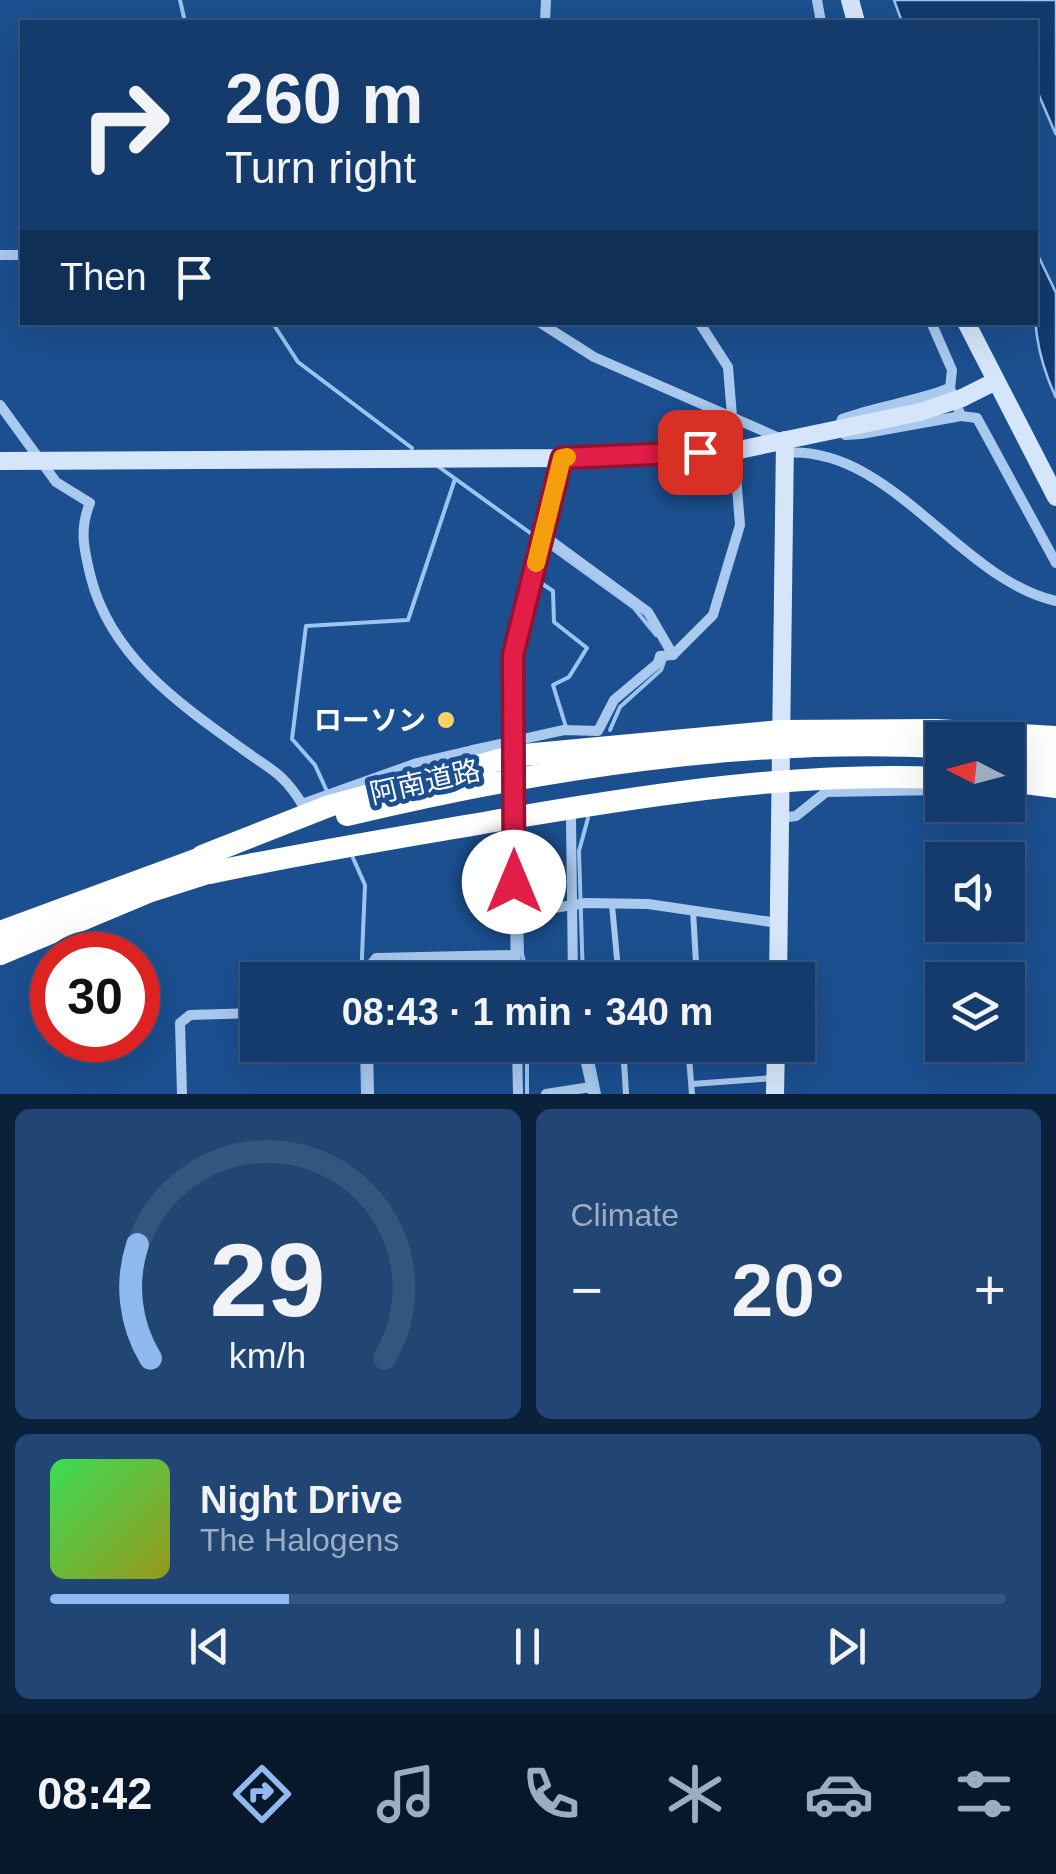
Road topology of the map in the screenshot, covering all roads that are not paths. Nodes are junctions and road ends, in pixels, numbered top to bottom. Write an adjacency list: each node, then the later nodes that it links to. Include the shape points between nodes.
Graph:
1 (544, 325): 8 (street, via 594,358)
2 (701, 325): 8 (street, via 728,366)
3 (933, 325): 6 (street)
4 (968, 325): 5 (street)
5 (996, 382): 6 (street); 15 (street)
6 (958, 401): 9 (street, bridge); 9 (street, via 916,401 858,414 842,419); 9 (street, via 861,434 845,435); 17 (street, via 977,418)
7 (0, 405): 14 (street)
8 (732, 416): 10 (street)
9 (839, 428): 10 (street)
10 (785, 446): 11 (street); 18 (street, via 869,476 1010,583); 20 (street)
11 (734, 450): 12 (street); 19 (street, via 740,525 713,615)
12 (562, 458): 14 (street); 16 (street)
13 (0, 461): 14 (street)
14 (40, 462): 28 (street, via 56,482 90,503 81,524 95,596 132,660 244,751 277,769 302,804 418,763)
15 (1056, 498)
16 (542, 540): 19 (street, via 648,612 666,636); 25 (street, via 513,655)
17 (1056, 563)
18 (1056, 601)
19 (669, 655): 25 (street, via 614,700 598,732 568,730)
20 (780, 732): 22 (highway); 25 (highway); 33 (street)
21 (1056, 737): 23 (highway)
22 (925, 738)
23 (1025, 738)
24 (925, 740): 42 (highway, 阿南道路, bridge, via 617,764 440,793)
25 (513, 748): 28 (highway); 39 (street)
26 (1025, 751): 27 (highway)
27 (1056, 753)
28 (476, 757): 43 (highway, via 329,806)
29 (1025, 767): 30 (highway)
30 (1056, 770)
31 (925, 775): 42 (highway, 阿南道路, via 786,762 618,778)
32 (925, 777): 33 (highway)
33 (780, 779): 39 (highway, via 641,794); 40 (street)
34 (925, 779): 40 (street, via 826,792 796,816)
35 (1025, 783): 36 (highway)
36 (1056, 787)
37 (1025, 794): 38 (street)
38 (1056, 797)
39 (514, 818): 43 (highway); 47 (street)
40 (780, 818): 48 (street)
41 (572, 819): 44 (street)
42 (349, 822): 43 (highway, 阿南道路)
43 (206, 864): 49 (highway, 阿南道路); 50 (highway, 阿南道路)
44 (579, 904): 45 (street); 47 (street); 54 (street)
45 (612, 904): 46 (street); 55 (lane)
46 (693, 911): 48 (street); 56 (lane)
47 (519, 914): 51 (street)
48 (778, 924): 57 (street)
49 (0, 932)
50 (0, 954)
51 (515, 955): 52 (street); 53 (street)
52 (373, 962)
53 (515, 962)
54 (574, 962)
55 (617, 962)
56 (695, 962)
57 (778, 962)
58 (240, 1014): 67 (street, via 190,1014 180,1023)
59 (368, 1062): 68 (street)
60 (517, 1062): 69 (street)
61 (586, 1062): 66 (street)
62 (624, 1062): 71 (lane)
63 (690, 1062): 64 (lane)
64 (692, 1084): 65 (lane); 72 (lane)
65 (775, 1086)
66 (592, 1090): 70 (street)
67 (182, 1094)
68 (369, 1094)
69 (518, 1094)
70 (546, 1094)
71 (626, 1094)
72 (692, 1094)

